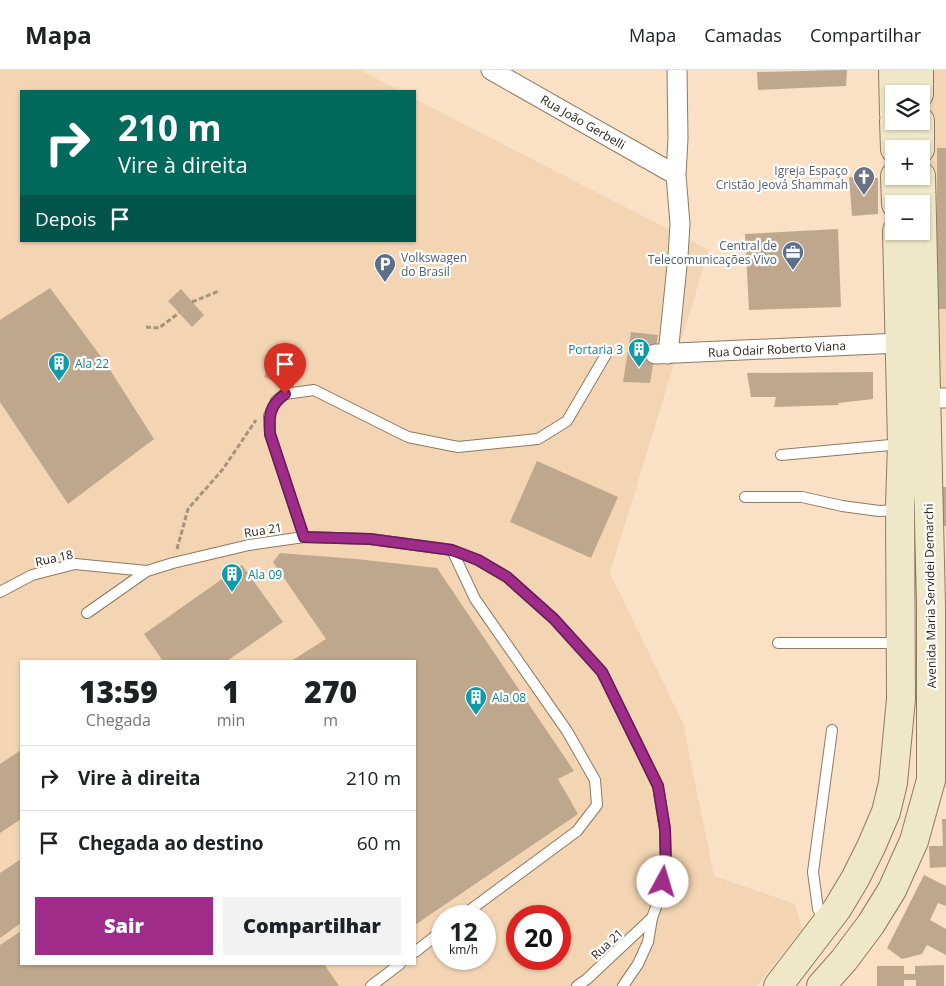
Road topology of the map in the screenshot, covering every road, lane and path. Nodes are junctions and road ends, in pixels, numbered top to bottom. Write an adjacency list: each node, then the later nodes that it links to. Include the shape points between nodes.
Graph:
1 (491, 70): 7 (street, Rua João Gerbelli)
2 (677, 70): 7 (street)
3 (893, 70): 5 (main road)
4 (919, 70): 6 (main road)
5 (893, 85)
6 (919, 85)
7 (676, 175): 14 (street, Rua Odair Roberto Viana, via 679,240 661,354)
8 (922, 185): 18 (main road, Avenida Maria Servidei Demarchi)
9 (897, 240): 14 (main road)
10 (219, 291): 11 (path)
11 (192, 302)
12 (180, 313): 13 (path, via 159,328)
13 (146, 326)
14 (900, 343): 20 (main road)
15 (608, 351): 25 (lane, via 567,422 538,439 458,447 408,437 314,390 285,394 276,401 269,416 270,434)
16 (293, 354): 17 (path)
17 (284, 370)
18 (936, 398): 20 (street); 30 (main road, Avenida Maria Servidei Demarchi)
19 (260, 413): 27 (path, via 223,469 188,509)
20 (901, 415): 21 (main road)
21 (902, 444): 22 (lane); 24 (main road)
22 (781, 455)
23 (745, 497): 24 (lane, via 802,497 870,510)
24 (900, 510): 33 (main road)
25 (304, 537): 26 (lane, Rua 21, via 370,539); 27 (lane, Rua 21, via 248,545)
26 (452, 550): 35 (lane, via 474,599 572,739 595,780 597,805 577,831); 36 (lane, Rua 21, via 507,577 554,619 602,672 658,786 665,829 666,868)
27 (173, 563): 28 (lane, Rua 21)
28 (147, 571): 29 (lane, Rua 18, via 75,564 32,575); 31 (lane, Rua 21)
29 (0, 592)
30 (938, 601): 45 (main road, Avenida Maria Servidei Demarchi, via 931,780 914,841 877,915)
31 (87, 613)
32 (778, 644): 33 (lane)
33 (901, 644): 37 (main road, via 902,700 898,746 886,812 855,879)
34 (832, 730): 37 (lane, via 813,872 818,909)
35 (477, 905)
36 (652, 918): 42 (lane, Rua 21); 43 (lane, Rua 21, via 648,942)
37 (826, 924): 44 (main road)
38 (431, 940): 39 (lane)
39 (416, 951)
40 (399, 965): 41 (lane)
41 (371, 986)
42 (577, 986)
43 (623, 986)
44 (778, 986)
45 (822, 986)

